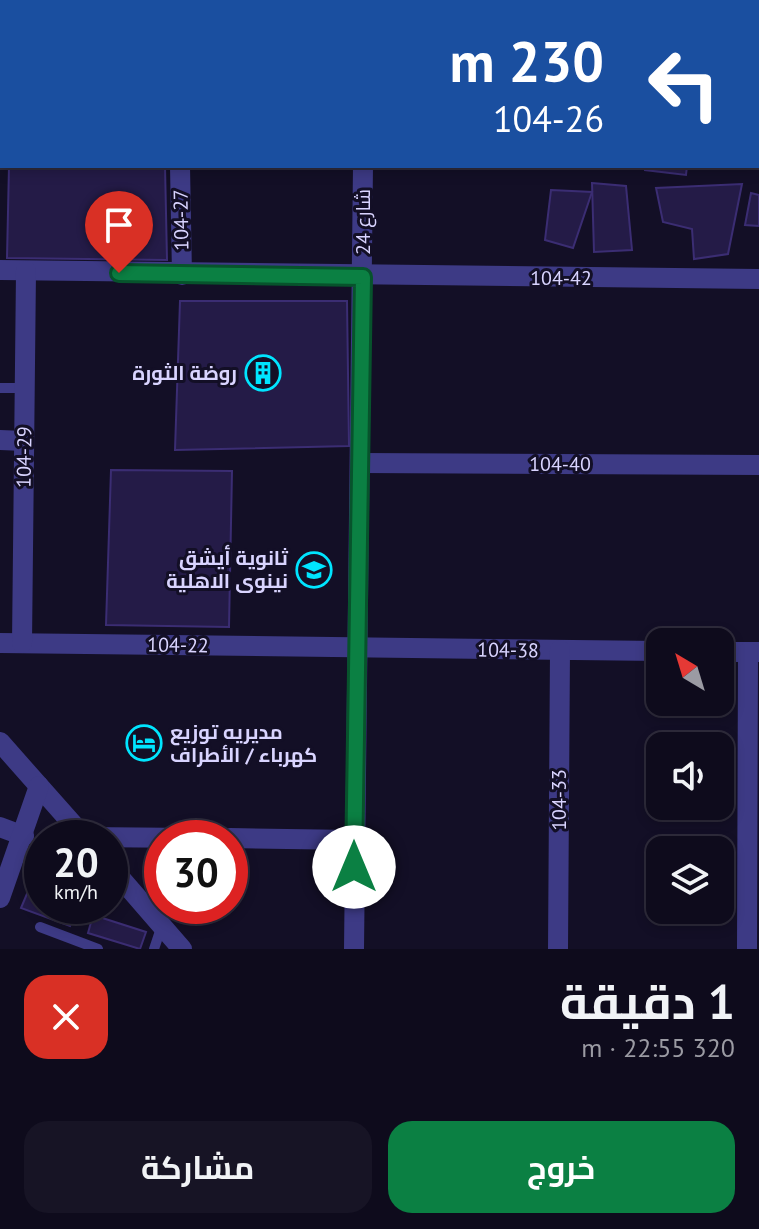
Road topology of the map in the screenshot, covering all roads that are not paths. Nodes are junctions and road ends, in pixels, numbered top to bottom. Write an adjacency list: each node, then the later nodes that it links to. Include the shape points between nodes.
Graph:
1 (180, 168): 5 (street, 104-27)
2 (363, 168): 6 (street, شارع 24)
3 (0, 270): 4 (street, 104-42)
4 (26, 271): 5 (street, 104-42); 9 (street, 104-29)
5 (182, 275): 6 (street, 104-42)
6 (363, 277): 7 (street, 104-42); 12 (street, شارع 24)
7 (759, 279)
8 (0, 388): 9 (lane)
9 (25, 388): 11 (street, 104-29)
10 (0, 440): 11 (street)
11 (24, 441): 15 (street, 104-29)
12 (360, 463): 13 (street, 104-40); 16 (street, شارع 24)
13 (759, 465)
14 (0, 643): 15 (street, 104-22)
15 (22, 643): 16 (street, 104-22)
16 (356, 647): 17 (street, 104-38); 27 (street, شارع 24)
17 (560, 650): 18 (street, 104-38); 36 (street, 104-33)
18 (646, 651)
19 (754, 652): 37 (street)
20 (0, 742): 21 (street)
21 (39, 786): 22 (street); 23 (street)
22 (29, 820)
23 (69, 820)
24 (0, 827): 25 (street)
25 (24, 836): 29 (street)
26 (248, 838): 27 (street)
27 (354, 840): 35 (street, شارع 24)
28 (128, 886): 30 (street)
29 (0, 898)
30 (162, 925): 33 (lane); 34 (street)
31 (40, 927): 32 (lane)
32 (98, 949)
33 (154, 949)
34 (182, 949)
35 (354, 949)
36 (558, 949)
37 (747, 949)

